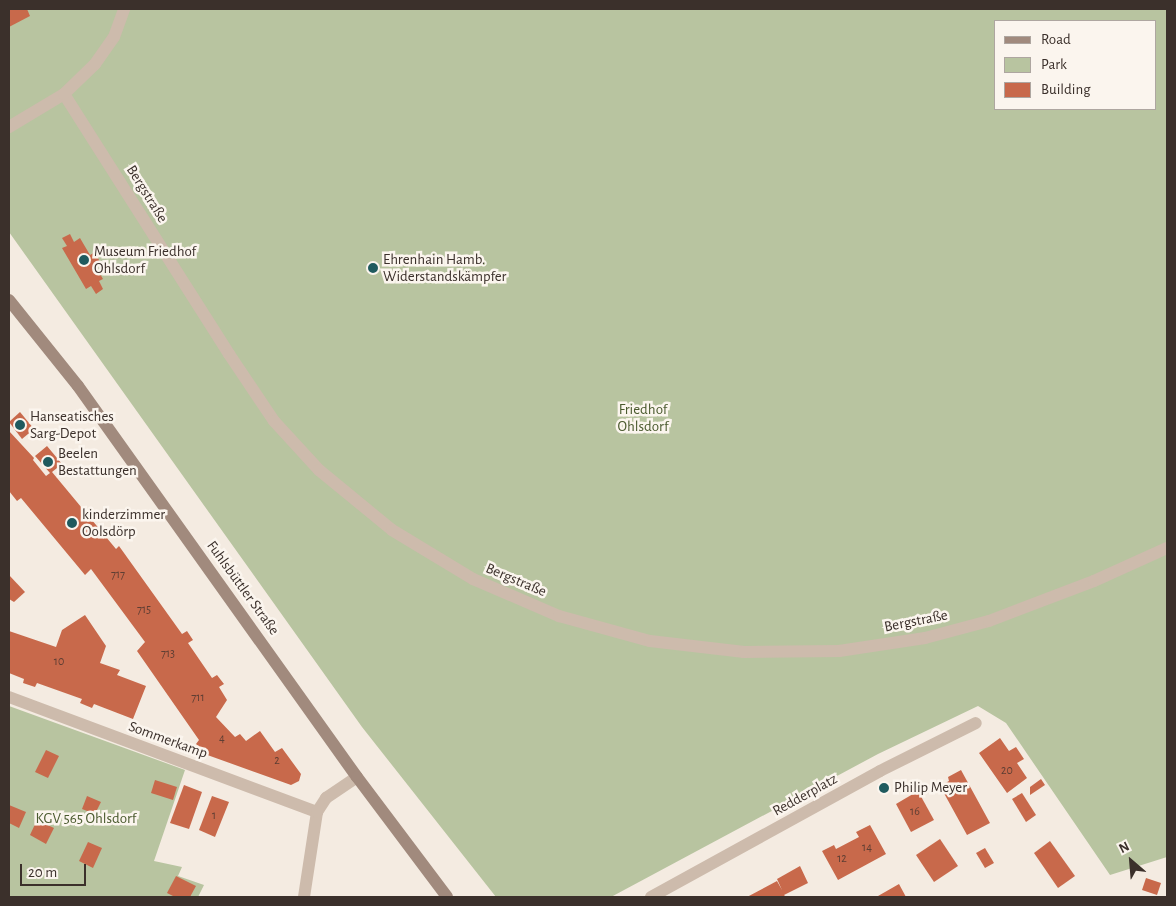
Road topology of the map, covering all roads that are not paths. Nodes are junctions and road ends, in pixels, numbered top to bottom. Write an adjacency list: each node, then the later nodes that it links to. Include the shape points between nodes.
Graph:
1 (124, 9): 2 (street, via 114,37 95,64)
2 (64, 94): 3 (street); 5 (street, Bergstraße, via 274,421 319,470 392,530 473,579 560,616 650,641 744,652 839,651 924,638 989,621 1094,581)
3 (9, 127)
4 (9, 300): 8 (main road, Fuhlsbüttler Straße, via 78,386)
5 (1167, 548)
6 (9, 697): 9 (street, Sommerkamp)
7 (976, 723): 12 (street, Redderplatz, via 880,771)
8 (357, 777): 9 (street, via 326,798); 11 (main road, Fuhlsbüttler Straße)
9 (317, 812): 10 (street)
10 (304, 897)
11 (447, 897)
12 (651, 897)

